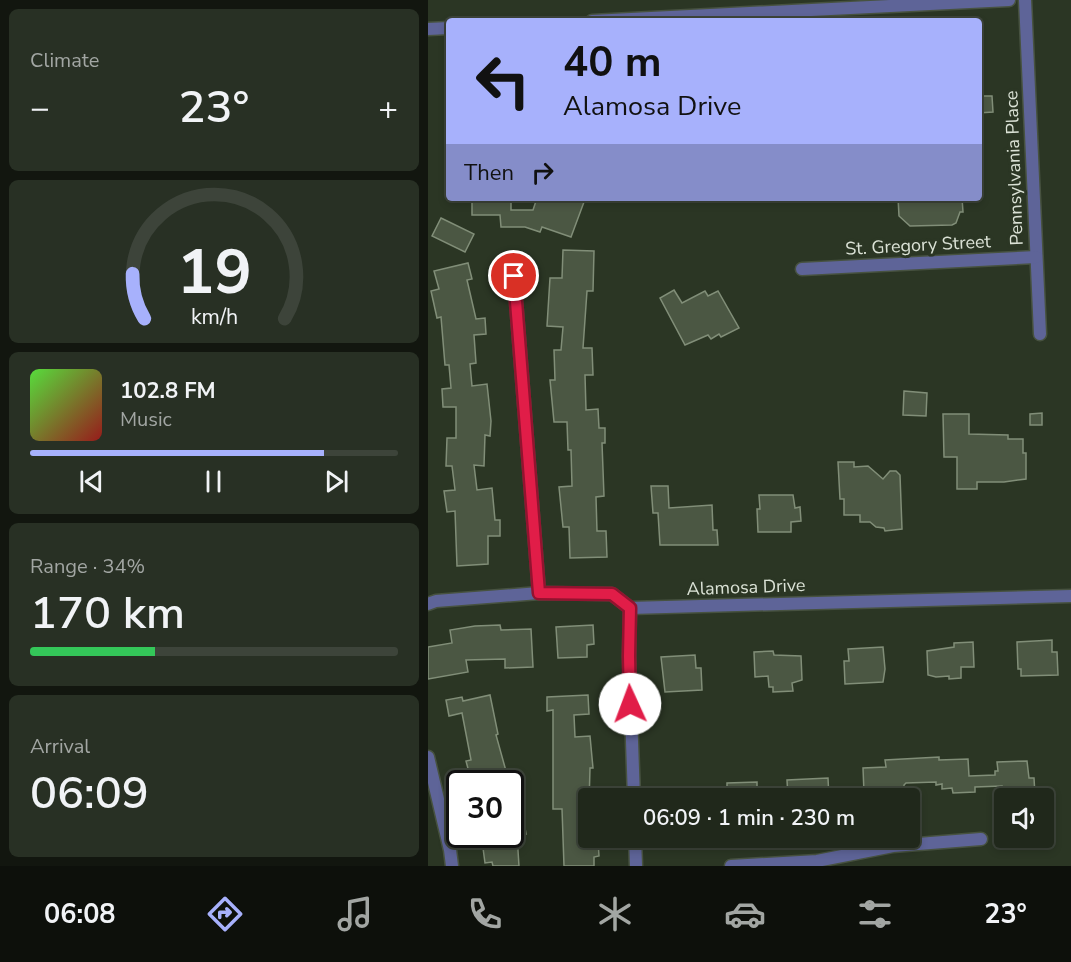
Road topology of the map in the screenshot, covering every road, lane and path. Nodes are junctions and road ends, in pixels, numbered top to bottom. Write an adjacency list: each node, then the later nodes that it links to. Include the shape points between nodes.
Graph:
1 (1009, 0): 3 (street)
2 (1025, 0): 6 (street, Pennsylvania Place)
3 (652, 18)
4 (446, 28): 5 (street)
5 (428, 29)
6 (1036, 257): 7 (street, St. Gregory Street); 9 (street, Pennsylvania Place)
7 (802, 268)
8 (514, 276): 10 (street)
9 (1040, 334)
10 (539, 593): 12 (street); 13 (street, via 612,594)
11 (1072, 596): 13 (street, Alamosa Drive)
12 (428, 604)
13 (630, 608): 15 (street)
14 (428, 758): 18 (street)
15 (634, 788)
16 (981, 839): 20 (street, via 893,846 817,861)
17 (635, 848): 19 (street)
18 (452, 866)
19 (636, 866)
20 (731, 866)

